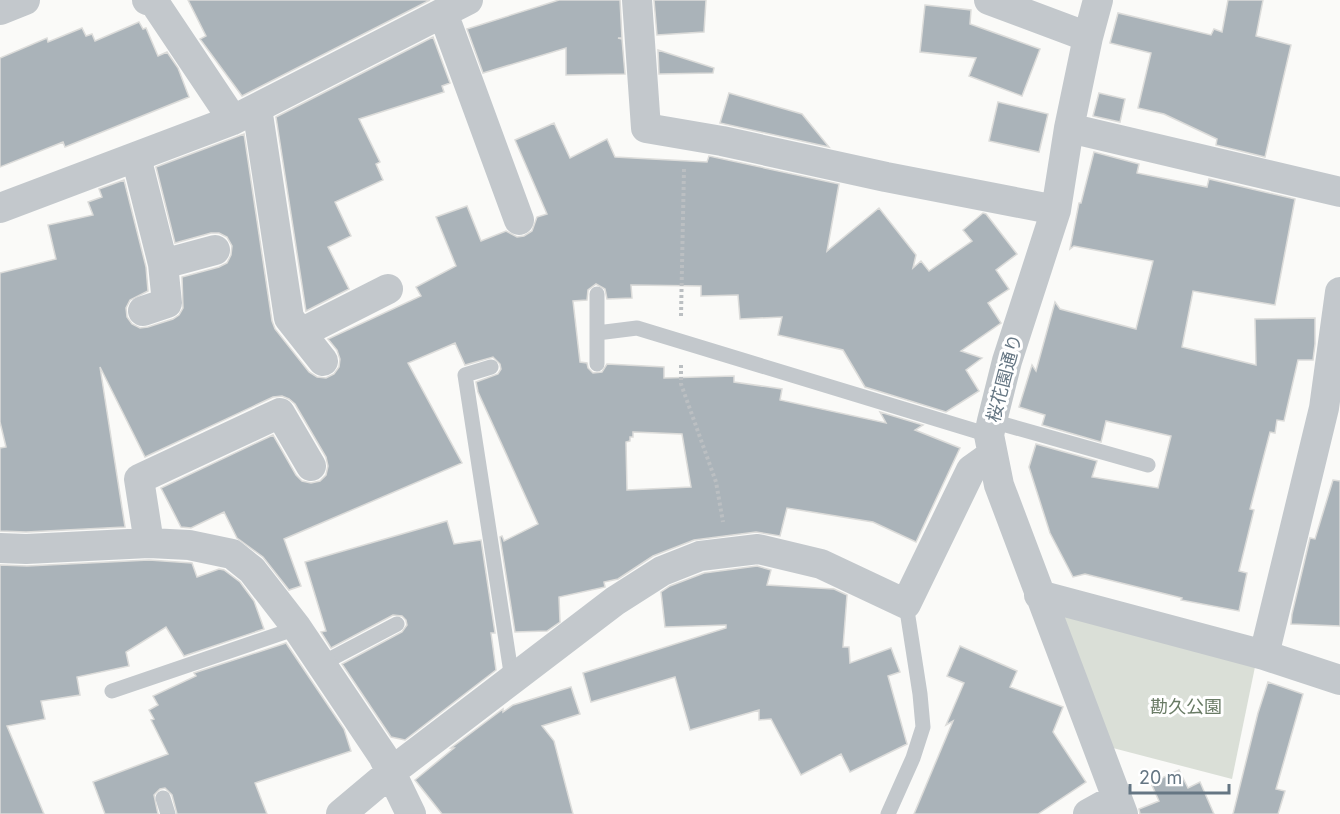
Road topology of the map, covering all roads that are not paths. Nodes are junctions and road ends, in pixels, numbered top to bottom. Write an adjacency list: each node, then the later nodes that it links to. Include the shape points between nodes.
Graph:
1 (25, 0): 7 (street)
2 (637, 0): 14 (street, via 646,128)
3 (989, 0): 8 (street)
4 (1098, 0): 8 (street, 桜花園通り)
5 (154, 1): 9 (street)
6 (456, 7): 9 (street); 15 (street)
7 (0, 10)
8 (1088, 37): 10 (street, 桜花園通り)
9 (245, 114): 11 (street); 22 (street, via 289,318)
10 (1069, 128): 12 (street); 14 (street, 桜花園通り)
11 (136, 157): 13 (street); 17 (street)
12 (1340, 192)
13 (0, 208)
14 (1056, 210): 28 (street, 桜花園通り, via 1007,361)
15 (519, 220)
16 (215, 250): 17 (street)
17 (163, 264): 21 (street, via 167,303)
18 (388, 289): 22 (street)
19 (1340, 292): 27 (street)
20 (597, 294): 23 (lane)
21 (143, 311)
22 (301, 333): 24 (street)
23 (597, 333): 25 (lane); 28 (lane, via 637,328)
24 (323, 361)
25 (597, 364)
26 (491, 367): 39 (lane, via 465,375)
27 (1332, 410): 37 (street)
28 (991, 437): 29 (lane); 33 (street, 桜花園通り, via 999,485); 34 (street)
29 (1148, 465)
30 (311, 466): 31 (street, via 280,413 139,479)
31 (148, 543): 32 (street); 36 (street, via 189,545 232,554 252,570)
32 (0, 549)
33 (1040, 595): 37 (street); 44 (street, 桜花園通り)
34 (906, 604): 39 (street, via 811,561 758,549 700,556 662,571 615,601); 48 (lane, via 923,727)
35 (397, 624): 38 (lane)
36 (297, 628): 38 (street); 41 (lane)
37 (1264, 655): 40 (street)
38 (321, 664): 42 (street)
39 (512, 680): 42 (street)
40 (1340, 680)
41 (112, 691)
42 (391, 772): 46 (street); 47 (street)
43 (163, 798): 45 (lane)
44 (1120, 806): 49 (street)
45 (168, 814)
46 (341, 814)
47 (411, 814)
48 (888, 814)
49 (1088, 814)

